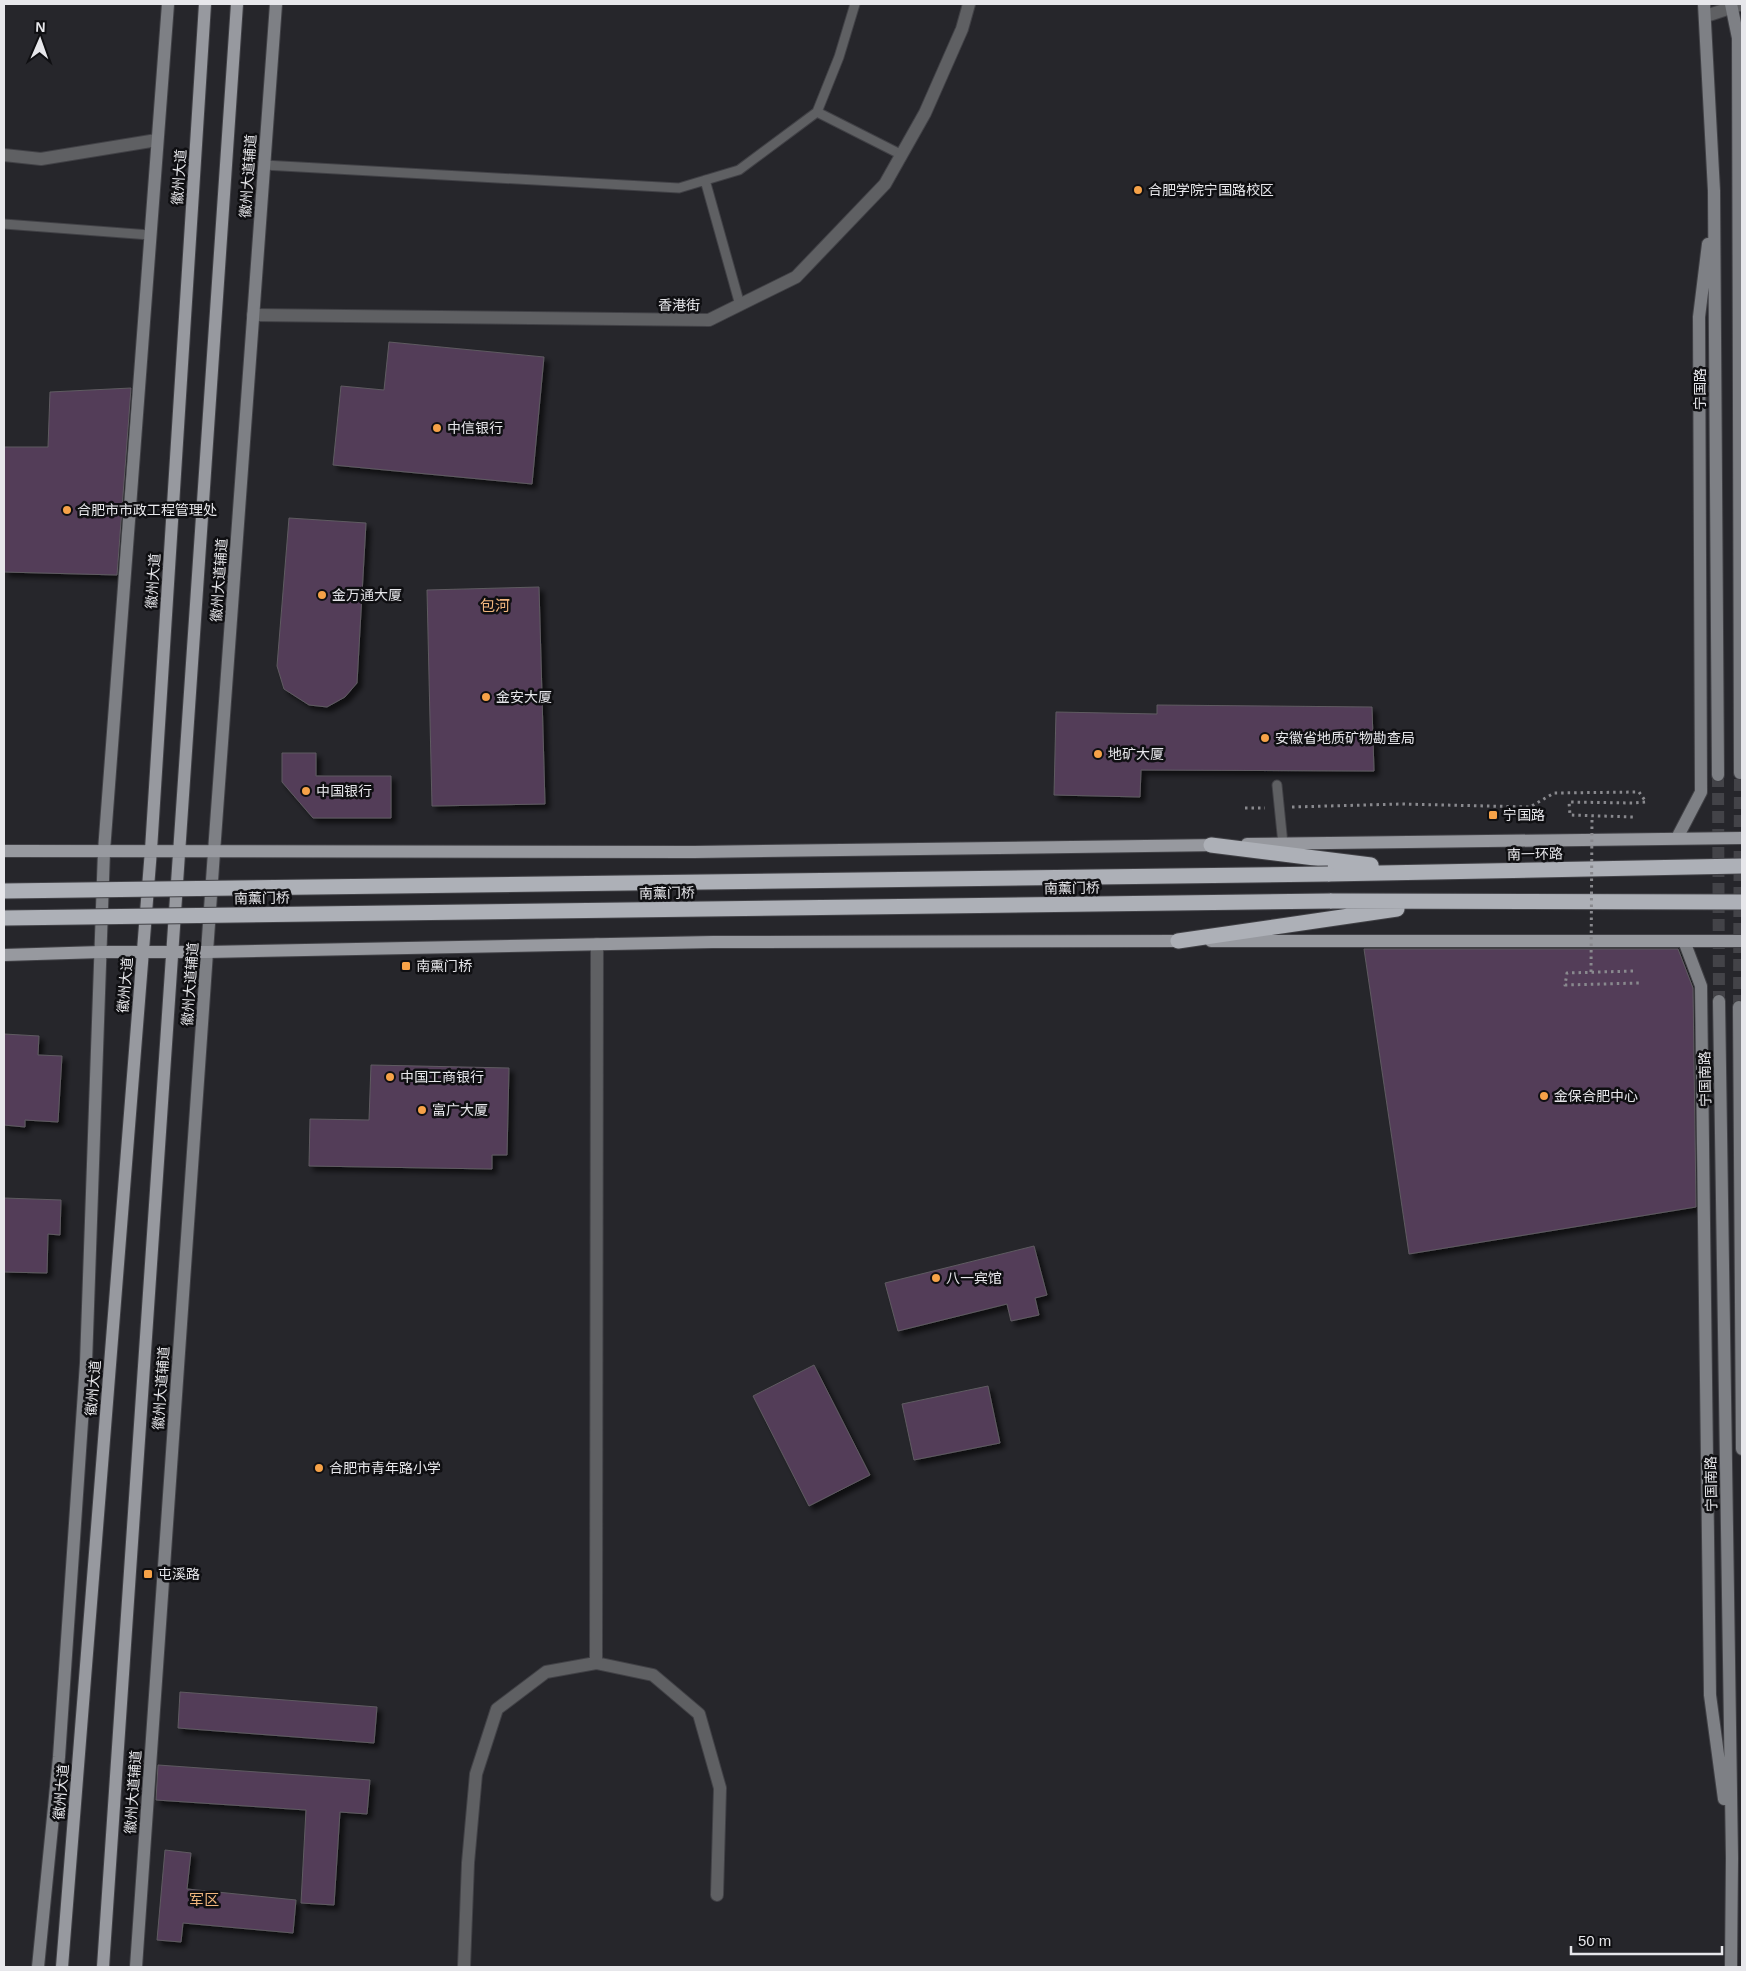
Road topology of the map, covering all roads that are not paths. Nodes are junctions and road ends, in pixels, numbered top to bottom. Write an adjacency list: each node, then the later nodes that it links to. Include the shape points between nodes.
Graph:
1 (168, 4): 10 (main road)
2 (205, 4): 29 (main road, 徽州大道)
3 (237, 4): 32 (main road)
4 (276, 4): 13 (main road, 徽州大道辅道)
5 (855, 4): 9 (lane)
6 (969, 4): 12 (street, 香港街, via 962,29 925,113)
7 (1735, 5): 8 (street); 15 (main road)
8 (1705, 10): 16 (main road, 宁国路)
9 (817, 112): 12 (lane); 14 (lane, via 739,170)
10 (157, 140): 11 (street, via 41,159); 19 (main road)
11 (4, 155)
12 (902, 155): 20 (street, 香港街, via 886,184 796,277)
13 (264, 165): 14 (lane, via 679,188); 21 (main road, 徽州大道辅道)
14 (705, 180): 20 (lane)
15 (1738, 190): 17 (main road); 22 (main road)
16 (1714, 191): 23 (main road, 宁国路); 25 (main road, via 1699,317 1701,792)
17 (1742, 216)
18 (4, 224): 19 (lane)
19 (150, 235): 30 (main road)
20 (740, 305): 21 (street, 香港街, via 708,320)
21 (253, 315): 33 (main road, 徽州大道辅道)
22 (1740, 773)
23 (1718, 775)
24 (1277, 785): 27 (lane)
25 (1677, 838): 26 (main road); 27 (main road)
26 (1742, 838)
27 (1283, 844): 28 (main road)
28 (1211, 845): 33 (main road, via 694,852); 35 (highway)
29 (151, 850): 30 (main road); 32 (main road); 45 (main road, 徽州大道)
30 (104, 851): 31 (main road); 46 (main road)
31 (4, 852)
32 (180, 852): 33 (main road); 47 (main road)
33 (214, 852): 48 (main road, 徽州大道辅道)
34 (1742, 866): 35 (highway, 南一环路)
35 (1422, 872): 36 (highway, 南一环路)
36 (1328, 874): 37 (highway, 南薰门桥, bridge)
37 (4, 891)
38 (1448, 901): 39 (highway); 40 (highway, 南薰门桥, bridge); 41 (highway)
39 (1742, 902)
40 (4, 918)
41 (1178, 941): 42 (main road); 44 (main road)
42 (1684, 941): 43 (main road); 54 (main road, via 1701,986 1710,1695)
43 (1742, 941)
44 (597, 944): 48 (main road); 53 (street)
45 (142, 951): 46 (main road); 47 (main road); 57 (main road, 徽州大道)
46 (101, 952): 49 (main road); 56 (main road, via 86,1363 59,1757)
47 (172, 952): 48 (main road); 58 (main road)
48 (207, 952): 59 (main road, 徽州大道辅道)
49 (4, 955)
50 (1719, 1001): 54 (main road, 宁国南路)
51 (1738, 1007): 52 (main road)
52 (1742, 1449)
53 (596, 1663): 55 (street, via 654,1675 700,1714 720,1788); 60 (street, via 546,1672 497,1709 476,1774)
54 (1732, 1858): 61 (main road, 宁国南路)
55 (717, 1895)
56 (38, 1967)
57 (62, 1967)
58 (103, 1967)
59 (136, 1967)
60 (464, 1967)
61 (1731, 1967)

